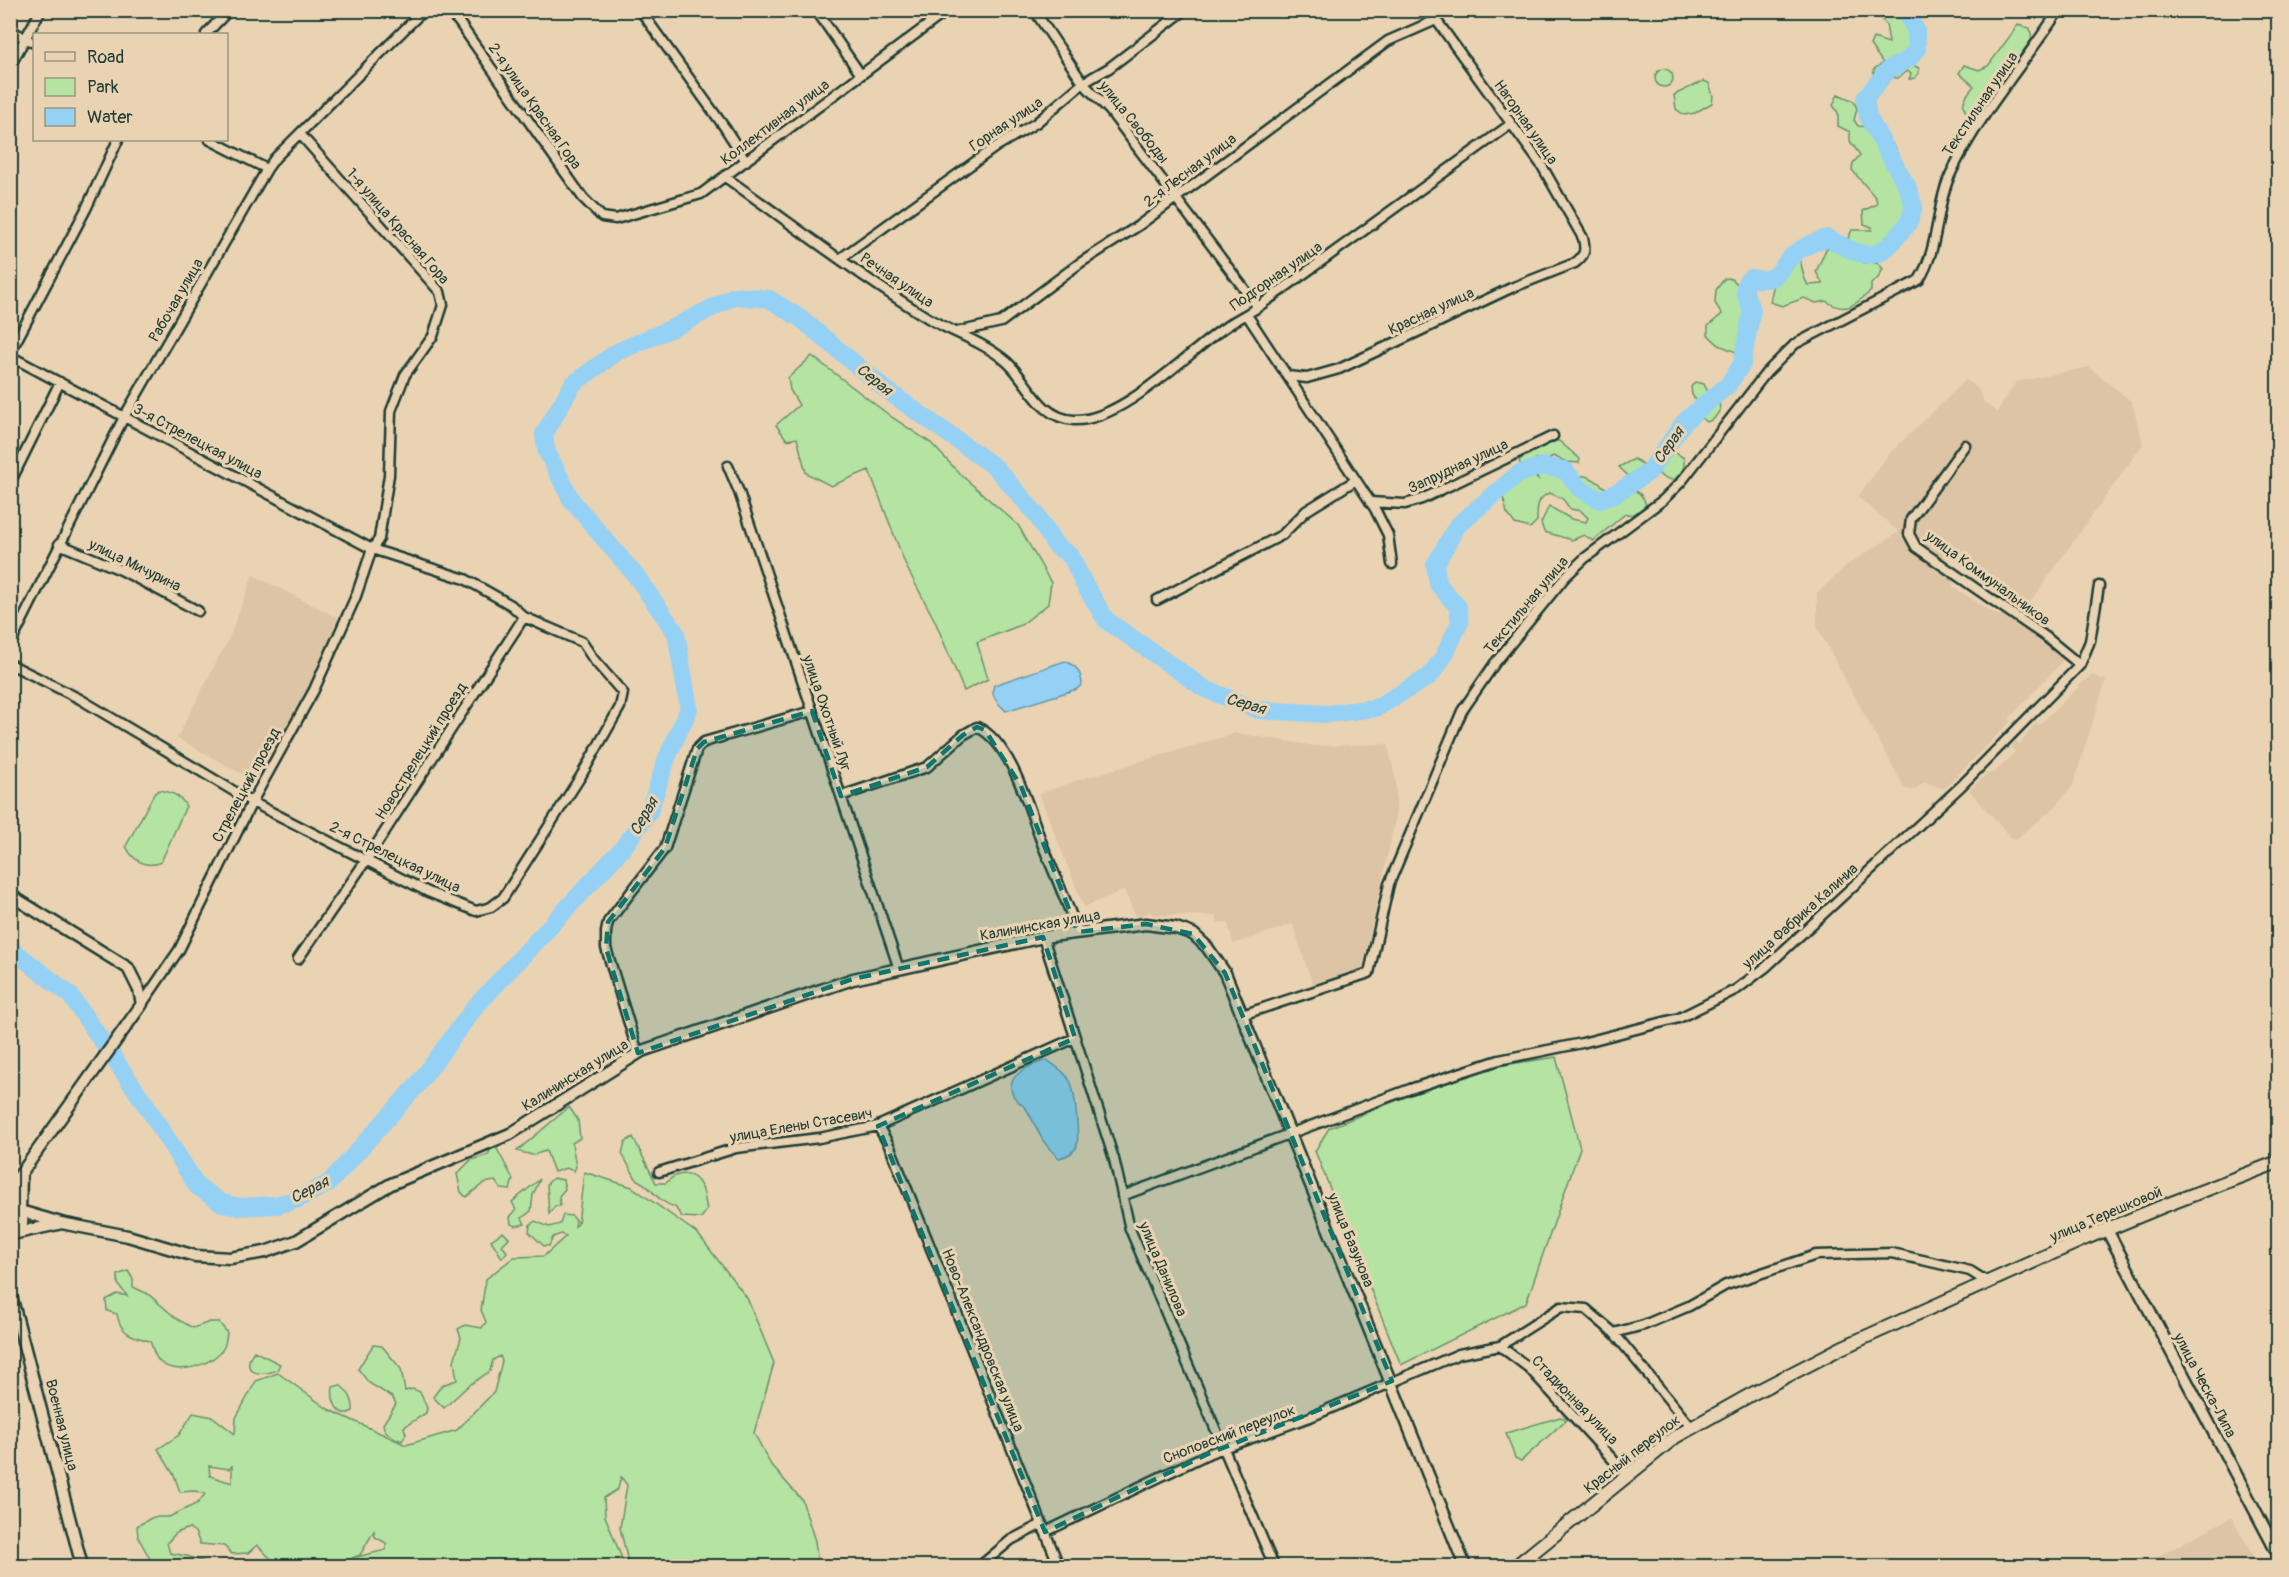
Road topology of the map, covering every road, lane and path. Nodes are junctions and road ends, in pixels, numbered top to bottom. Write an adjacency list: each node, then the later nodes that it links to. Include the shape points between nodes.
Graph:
1 (41, 10): 15 (street)
2 (230, 10): 14 (street)
3 (424, 10): 21 (street, Рабочая улица)
4 (446, 10): 28 (street, 2-я улица Красная Гора, via 458,21 583,198)
5 (640, 10): 24 (street)
6 (816, 10): 18 (street)
7 (948, 10): 18 (street, Коллективная улица)
8 (1034, 10): 19 (street, улица Свободы)
9 (1185, 10): 19 (street, Горная улица, via 1109,68)
10 (1429, 10): 12 (street, Нагорная улица)
11 (2059, 10): 67 (street, Текстильная улица, via 1969,139 1951,172 1930,260 1919,280 1795,344 1766,372 1681,482 1566,576 1495,663 1462,711 1389,884 1369,973)
12 (1436, 20): 20 (street, Нагорная улица); 27 (street, 2-я Лесная улица, via 1388,41)
13 (10, 30): 15 (street)
14 (207, 33)
15 (25, 38): 16 (street); 17 (street)
16 (33, 42)
17 (10, 66)
18 (861, 75): 24 (street, Коллективная улица)
19 (1083, 82): 27 (street, улица Свободы); 30 (street, Горная улица, via 1036,123 988,152)
20 (1511, 124): 29 (street, Нагорная улица, via 1571,213 1584,238); 31 (street, Подгорная улица)
21 (300, 134): 25 (street, Рабочая улица); 46 (street, 1-я улица Красная Гора, via 440,292 443,305 433,336 405,375 391,411 389,475 379,539)
22 (118, 141): 34 (street)
23 (212, 141): 25 (street)
24 (746, 161): 26 (street, Коллективная улица)
25 (267, 169): 38 (street, Рабочая улица)
26 (725, 177): 28 (street, Коллективная улица, via 701,194 659,208 616,219); 30 (street, Речная улица)
27 (1176, 196): 31 (street, улица Свободы); 33 (street, 2-я Лесная улица, via 1001,322)
28 (602, 217)
29 (1583, 257): 35 (street, Красная улица, via 1339,369 1306,378)
30 (841, 258): 33 (street, Речная улица, via 929,318)
31 (1258, 307): 32 (street, Подгорная улица)
32 (1246, 315): 35 (street); 37 (street, Подгорная улица, via 1131,398 1095,417 1072,420)
33 (957, 332): 37 (street, Речная улица, via 1007,363)
34 (10, 354): 36 (street, 3-я Стрелецкая улица)
35 (1287, 376): 42 (street)
36 (60, 382): 38 (street, 3-я Стрелецкая улица); 43 (street)
37 (1047, 410)
38 (124, 417): 45 (street, Рабочая улица); 46 (street, 3-я Стрелецкая улица)
39 (1553, 436): 44 (street, Запрудная улица, via 1422,499 1405,504)
40 (1965, 445): 55 (street, улица Коммунальников, via 1911,519 1909,534 1917,547)
41 (728, 466): 56 (street, улица Охотный Луг)
42 (1356, 480): 44 (street); 49 (street, via 1306,511 1282,535)
43 (10, 483)
44 (1371, 502): 47 (street, via 1388,535)
45 (59, 544): 50 (street, улица Мичурина, via 121,570); 53 (street, Рабочая улица)
46 (372, 549): 51 (street, 3-я Стрелецкая улица, via 465,579 511,605); 58 (street, Стрелецкий проезд, via 356,596 314,690)
47 (1392, 564)
48 (2099, 586): 55 (street, улица Фабрика Калиниа, via 2090,640)
49 (1157, 600)
50 (198, 611)
51 (524, 617): 52 (street, 3-я Стрелецкая улица); 59 (street, Новострелецкий проезд)
52 (582, 642): 59 (street, 2-я Стрелецкая улица, via 623,693 620,707 581,776 502,898 491,907 476,911 428,892)
53 (10, 645)
54 (10, 664): 58 (street, 2-я Стрелецкая улица, via 80,699)
55 (2080, 664): 71 (street, улица Фабрика Калиниа, via 1961,786 1766,967 1737,989 1679,1018 1499,1060)
56 (812, 711): 57 (street, улица Охотный Луг); 69 (street, via 704,742 697,749 665,848 608,922 606,948)
57 (841, 796): 61 (street, via 927,767 963,735 977,727 985,730 1004,753 1021,786); 65 (street, улица Охотный Луг)
58 (252, 802): 59 (street, 2-я Стрелецкая улица); 66 (street, Стрелецкий проезд, via 179,950)
59 (367, 859): 64 (street, Новострелецкий проезд)
60 (10, 895): 66 (street, via 128,968 140,990)
61 (1078, 932): 62 (street, Калининская улица, via 1146,924); 63 (street, Калининская улица)
62 (1193, 934): 67 (street, улица Базунова, via 1207,946 1225,973)
63 (1044, 937): 65 (street, Калининская улица); 68 (street, улица Данилова)
64 (298, 959)
65 (899, 969): 69 (street, Калининская улица, via 854,980)
66 (142, 1004): 74 (street, Стрелецкий проезд)
67 (1242, 1015): 71 (street, улица Базунова)
68 (1075, 1038): 70 (street, улица Елены Стасевич); 76 (street, улица Данилова)
69 (638, 1053): 78 (street, Калининская улица, via 510,1134 391,1184 296,1241 265,1252 230,1258 195,1256 128,1236)
70 (878, 1126): 73 (street, улица Елены Стасевич, via 736,1148); 90 (street, Ново-Александровская улица)
71 (1290, 1133): 76 (street, улица Фабрика Калиниа); 86 (street, улица Базунова)
72 (2278, 1162): 79 (main road, улица Терешковой)
73 (659, 1172)
74 (21, 1176): 75 (street, Стрелецкий проезд); 77 (street)
75 (10, 1189)
76 (1122, 1196): 88 (street, улица Данилова, via 1130,1229)
77 (15, 1208): 78 (street, Калининская улица); 80 (street, via 22,1223)
78 (61, 1223): 80 (street)
79 (2108, 1230): 81 (main road, улица Терешковой); 91 (street, улица Ческа-Липа)
80 (14, 1235)
81 (1989, 1283): 83 (main road, улица Терешковой); 84 (street, via 1970,1271 1892,1253 1816,1255 1726,1285 1689,1306)
82 (10, 1292): 92 (street, Военная улица)
83 (1949, 1300): 87 (main road, Красный переулок, via 1841,1348)
84 (1614, 1333): 85 (street, via 1586,1309 1561,1307); 87 (street)
85 (1500, 1346): 86 (street, Сноповский переулок, via 1459,1354); 89 (street, Стадионная улица, via 1529,1368)
86 (1392, 1381): 88 (street, Сноповский переулок); 96 (street, улица Базунова)
87 (1691, 1427): 89 (main road, Красный переулок)
88 (1225, 1449): 90 (street, Сноповский переулок); 95 (street, улица Данилова)
89 (1628, 1475): 97 (main road, Красный переулок)
90 (1043, 1528): 93 (street, Сноповский переулок, via 1011,1540); 94 (street, Ново-Александровская улица)
91 (2278, 1554)
92 (82, 1566)
93 (980, 1566)
94 (1059, 1566)
95 (1274, 1566)
96 (1465, 1566)
97 (1516, 1566)

